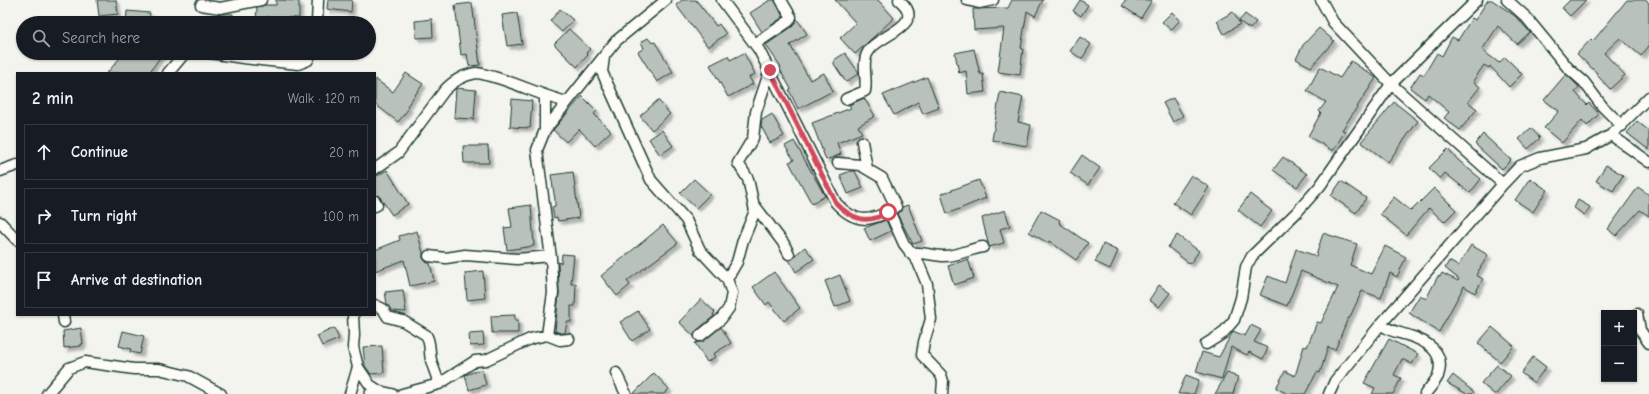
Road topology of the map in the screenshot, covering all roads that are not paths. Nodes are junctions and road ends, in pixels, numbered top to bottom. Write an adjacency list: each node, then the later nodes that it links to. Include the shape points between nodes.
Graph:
1 (261, 0): 12 (street, via 220,8)
2 (318, 0): 13 (street)
3 (666, 0): 15 (street, via 616,41)
4 (722, 0): 14 (street)
5 (781, 0): 14 (street, via 792,17)
6 (899, 0): 24 (street, via 907,7 909,14 904,24 869,49 865,64 865,91)
7 (967, 0): 8 (street, via 978,4)
8 (992, 0)
9 (1321, 0): 21 (street, via 1333,22)
10 (1477, 0): 21 (street)
11 (1507, 0): 26 (street, via 1526,17 1568,68 1584,82 1602,106)
12 (201, 5)
13 (317, 16)
14 (755, 44): 19 (street)
15 (604, 57): 25 (street); 46 (street, via 602,72 651,180 686,220 700,250)
16 (179, 60): 20 (street)
17 (261, 60): 18 (street, via 298,64)
18 (308, 60)
19 (770, 70): 37 (street, via 756,112 753,138 738,163 748,179); 38 (street, via 836,203 854,218 862,220)
20 (169, 72)
21 (1391, 84): 36 (street); 55 (street, via 1320,186 1252,256 1246,267 1234,320 1222,334)
22 (545, 96): 25 (street); 27 (street); 33 (street, via 523,86 478,73 463,77 444,91 398,153)
23 (1649, 97): 26 (street)
24 (846, 99)
25 (567, 102): 27 (street)
26 (1622, 126): 28 (street)
27 (545, 130): 45 (street, via 537,150)
28 (1611, 135): 30 (street); 36 (street, via 1586,149 1540,158 1520,166)
29 (862, 142): 34 (street)
30 (1649, 162)
31 (838, 163): 34 (street)
32 (16, 165): 35 (street)
33 (376, 168)
34 (867, 168): 38 (street, via 882,178 888,187 896,207)
35 (0, 171)
36 (1503, 184): 50 (street)
37 (755, 206): 43 (street); 46 (street, via 737,262)
38 (888, 212): 42 (street)
39 (0, 222): 40 (street)
40 (16, 239)
41 (983, 247): 42 (street, via 957,255)
42 (910, 253): 66 (street, via 918,262 927,284 931,311 922,355 941,374)
43 (789, 254)
44 (429, 256): 45 (street, via 446,258 465,255 517,259)
45 (551, 256): 51 (street, via 553,293)
46 (727, 279): 52 (street, via 732,293 728,308 721,319)
47 (376, 306): 58 (street, via 383,309 388,317 402,321 426,335)
48 (1637, 314): 54 (street, via 1640,330)
49 (353, 316): 56 (street, via 353,348)
50 (1381, 324): 67 (street, via 1336,381); 68 (street, via 1389,330 1408,335 1434,348 1441,361 1437,377)
51 (547, 335): 53 (street, via 560,340); 58 (street, via 517,344 486,360 475,361)
52 (700, 336)
53 (569, 339)
54 (1649, 343)
55 (1206, 344)
56 (358, 366): 59 (street); 62 (street)
57 (616, 373): 65 (street)
58 (439, 384): 64 (street)
59 (375, 393): 63 (street)
60 (47, 394): 61 (street, via 69,368 85,362 134,369 159,369 188,376)
61 (221, 394)
62 (350, 394)
63 (392, 394)
64 (402, 394)
65 (626, 394)
66 (942, 394)
67 (1329, 394)
68 (1425, 394)

